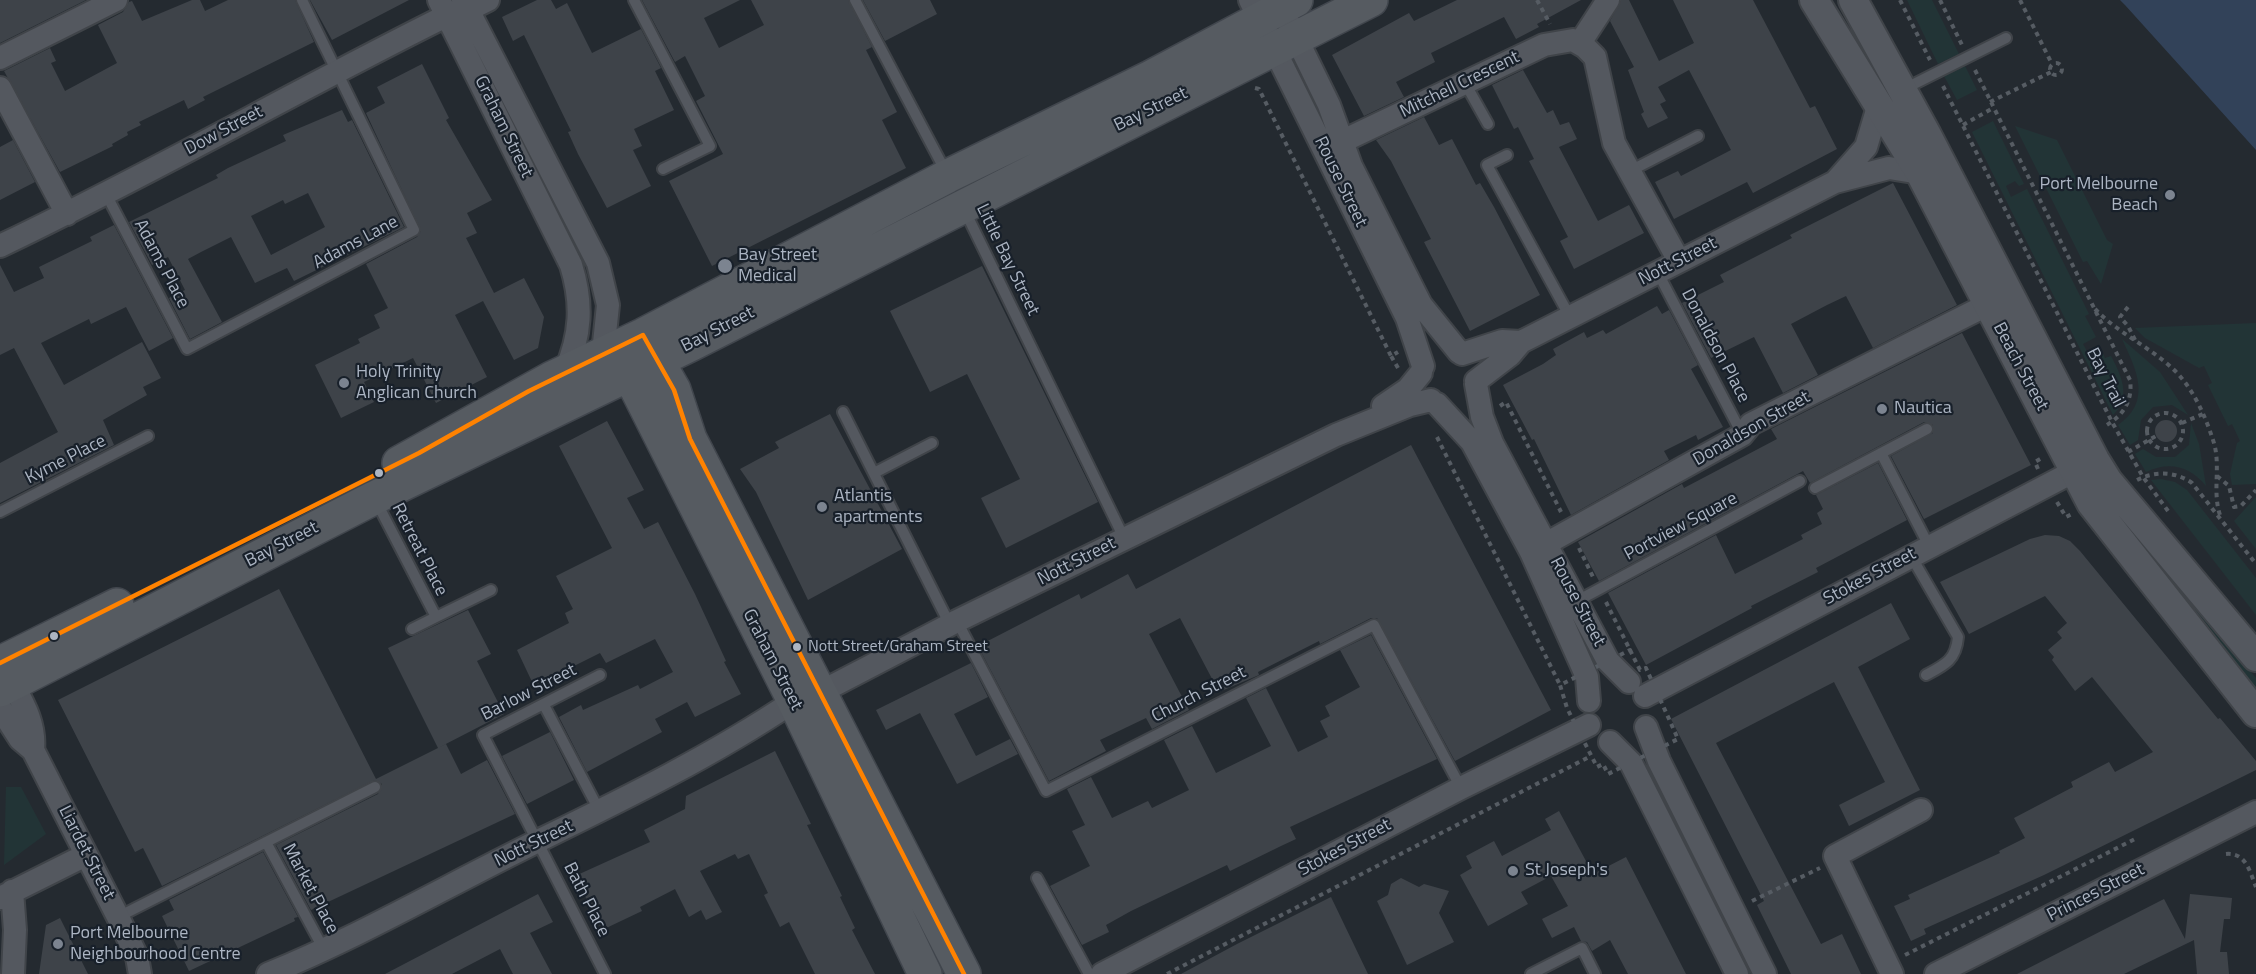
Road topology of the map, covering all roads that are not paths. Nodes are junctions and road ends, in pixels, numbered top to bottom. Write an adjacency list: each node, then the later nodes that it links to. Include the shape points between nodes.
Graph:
1 (116, 0): 14 (street)
2 (302, 0): 15 (lane)
3 (634, 0): 25 (lane, via 710,146)
4 (855, 0): 29 (lane, Little Bay Street)
5 (1371, 0): 13 (main road, Bay Street)
6 (1608, 0): 12 (street)
7 (1815, 0): 20 (street, Beach Street)
8 (1853, 0): 19 (street, Beach Street)
9 (461, 5): 15 (street, Dow Street); 32 (street, Graham Street); 34 (street, Graham Street)
10 (1272, 5): 13 (street, Rouse Street); 18 (main road, Bay Street)
11 (2006, 38): 19 (lane)
12 (1580, 43): 16 (street, Mitchell Crescent, via 1552,42); 26 (street, via 1597,61 1612,138)
13 (1286, 44): 18 (main road, Bay Street); 23 (street, Rouse Street, via 1329,105); 43 (street, Rouse Street, via 1407,318)
14 (0, 58)
15 (337, 70): 30 (street, Dow Street); 40 (lane, Adams Lane, via 414,230)
16 (1465, 83): 21 (lane); 23 (street, Mitchell Crescent)
17 (0, 88): 31 (street)
18 (1158, 90): 29 (main road, Bay Street)
19 (1902, 90): 20 (street, Beach Street)
20 (1896, 117): 27 (street, Beach Street); 28 (street, Nott Street); 37 (street, Beach Street)
21 (1488, 124)
22 (1698, 136): 26 (lane)
23 (1343, 141): 41 (street, Rouse Street, via 1351,166 1421,305)
24 (1507, 155): 38 (lane, via 1487,165)
25 (663, 169)
26 (1630, 171): 35 (street)
27 (1920, 173): 28 (street, Nott Street, via 1883,169); 37 (street, Beach Street)
28 (1835, 182): 35 (street, Nott Street)
29 (955, 191): 42 (main road, Bay Street); 60 (lane, Little Bay Street)
30 (106, 194): 31 (street, Dow Street); 40 (lane, Adams Place)
31 (67, 214): 33 (street, Dow Street)
32 (580, 231): 34 (street); 42 (street, Graham Street, via 598,263 607,292 608,314)
33 (0, 246)
34 (567, 255): 45 (street, Graham Street, via 575,277 580,314)
35 (1679, 261): 36 (street, Nott Street)
36 (1658, 273): 38 (street, Nott Street); 50 (lane, Donaldson Place)
37 (1997, 300): 50 (street, Donaldson Street, via 1751,424); 54 (street, Beach Street)
38 (1570, 317): 39 (street, Nott Street)
39 (1521, 342): 41 (street, Nott Street, via 1502,341); 44 (street, Nott Street)
40 (187, 349)
41 (1460, 353): 43 (street, via 1438,352); 44 (street, via 1475,368)
42 (630, 354): 45 (main road, Bay Street); 73 (main road, Graham Street)
43 (1422, 369): 46 (street, via 1423,390); 49 (street, Nott Street, via 1404,392)
44 (1476, 382): 46 (street, via 1471,395 1461,403 1449,406); 61 (street, Rouse Street, via 1489,435)
45 (576, 383): 58 (main road, Bay Street); 71 (main road, Bay Street, via 463,426)
46 (1434, 402): 49 (street, Nott Street, via 1410,405); 61 (street, Rouse Street, via 1472,442)
47 (843, 412): 55 (lane)
48 (1927, 429): 53 (lane)
49 (1336, 435): 60 (street, Nott Street)
50 (1742, 435): 61 (street, Donaldson Street)
51 (148, 436): 59 (lane, Kyme Place)
52 (932, 443): 55 (lane)
53 (1881, 453): 57 (lane); 62 (lane)
54 (2071, 455): 62 (street, Stokes Street); 68 (street, Beach Street, via 2108,481); 76 (street, Beach Street, via 2098,514)
55 (874, 473): 66 (lane)
56 (1800, 481): 64 (lane, Portview Square)
57 (1815, 488)
58 (374, 498): 65 (lane, Retreat Place); 71 (main road, Bay Street)
59 (0, 512)
60 (1124, 538): 66 (street, Nott Street)
61 (1539, 548): 64 (street, Rouse Street); 74 (street, Rouse Street, via 1586,672)
62 (1920, 551): 70 (lane, via 1958,637 1950,662); 72 (street, Stokes Street)
63 (491, 590): 65 (lane, Retreat Place)
64 (1577, 601): 72 (street, Rouse Street, via 1608,661)
65 (436, 617): 67 (lane, Retreat Place)
66 (954, 623): 73 (street, Nott Street); 81 (lane, Church Street, via 1046,791 1374,625)
67 (412, 629)
68 (2256, 657)
69 (600, 675): 75 (lane, Barlow Street)
70 (1926, 675)
71 (2, 678): 87 (street, Liardet Street, via 26,708 35,734 33,750)
72 (1644, 690): 74 (street, via 1610,682 1601,686); 78 (street, via 1649,706)
73 (807, 697): 83 (street, Nott Street, via 735,741); 98 (main road, Graham Street); 99 (main road, Graham Street)
74 (1589, 701): 77 (street)
75 (544, 705): 83 (lane); 85 (lane, Barlow Street, via 483,735)
76 (2256, 713)
77 (1584, 727): 79 (street); 81 (street, Stokes Street)
78 (1646, 727): 79 (street, via 1631,741); 105 (street)
79 (1610, 742): 104 (street, via 1630,763)
80 (375, 787): 86 (lane)
81 (1461, 788): 101 (street, Stokes Street)
82 (1921, 810): 93 (street, via 1835,856)
83 (600, 812): 85 (street, Nott Street)
84 (2256, 812): 106 (street, Princes Street)
85 (538, 841): 91 (street, Nott Street); 97 (lane, Bath Place)
86 (266, 842): 90 (lane); 91 (lane, Market Place)
87 (86, 855): 89 (street); 90 (street, Liardet Street)
88 (1037, 878): 100 (lane)
89 (6, 894): 94 (street, via 15,930)
90 (118, 917): 92 (street, Liardet Street)
91 (324, 951): 96 (street, Nott Street)
92 (139, 965): 95 (street, Liardet Street)
93 (1890, 969)
94 (13, 974)
95 (152, 974)
96 (268, 974)
97 (605, 974)
98 (925, 974)
99 (964, 974)
100 (1089, 974)
101 (1102, 974)
102 (1531, 974): 103 (lane, via 1581,948)
103 (1595, 974)
104 (1737, 974)
105 (1765, 974)
106 (1936, 974)

